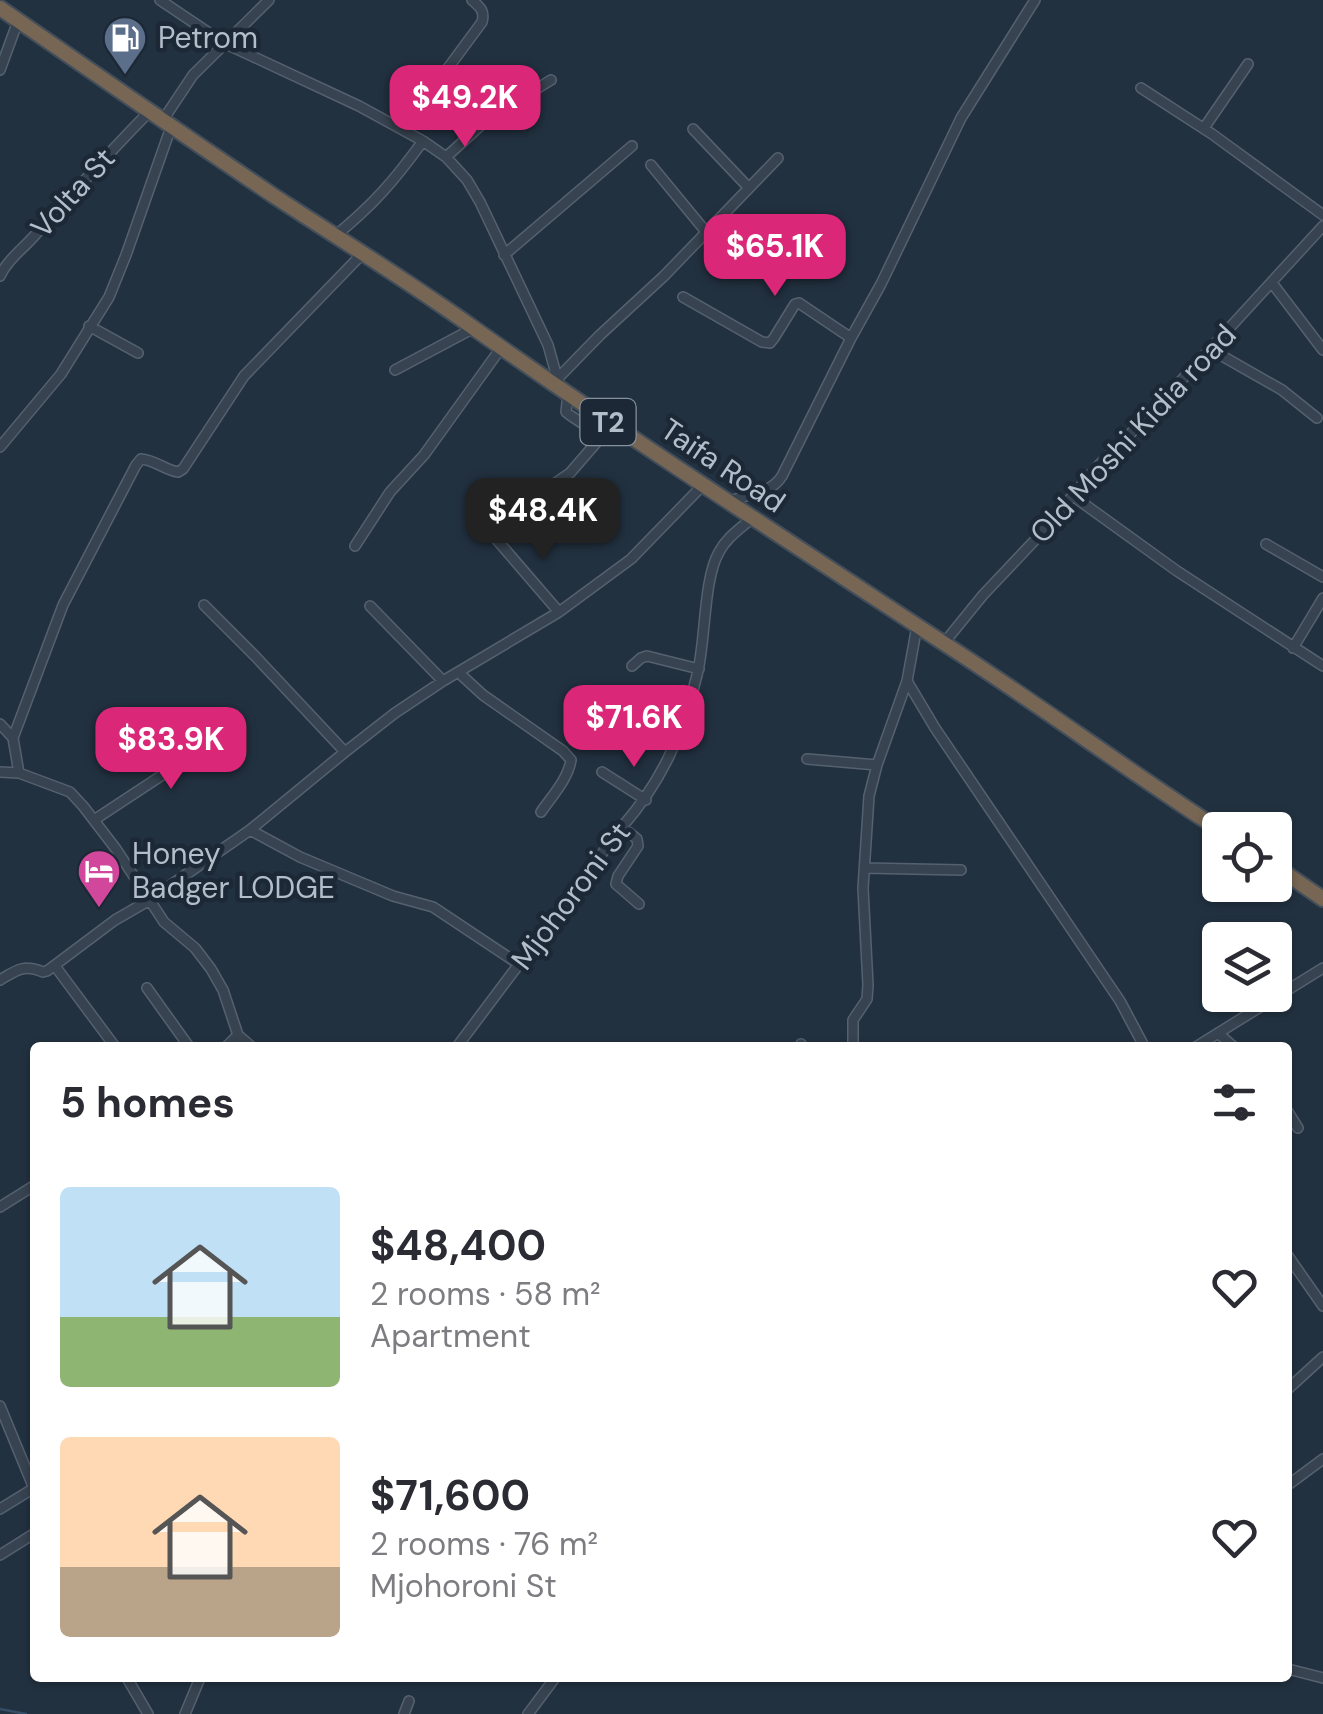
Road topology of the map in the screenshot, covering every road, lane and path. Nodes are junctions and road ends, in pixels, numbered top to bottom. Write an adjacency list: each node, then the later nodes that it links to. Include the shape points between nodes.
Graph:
1 (160, 0): 7 (street)
2 (269, 0): 7 (street)
3 (472, 0): 15 (street, via 482,22)
4 (1035, 0): 33 (street, via 961,118)
5 (0, 8): 6 (highway, Taifa Road / T2)
6 (18, 21): 9 (street); 12 (highway, Taifa Road / T2)
7 (224, 43): 12 (street); 15 (street)
8 (1248, 64): 14 (street)
9 (0, 70)
10 (551, 80): 18 (street, via 489,118)
11 (1141, 88): 14 (street)
12 (162, 120): 25 (highway, Taifa Road / T2); 28 (street, Volta St, via 114,147); 31 (street, via 120,270)
13 (693, 128): 21 (street)
14 (1204, 128): 22 (street)
15 (403, 129): 16 (street)
16 (423, 141): 18 (street); 25 (street, via 386,190)
17 (632, 146): 27 (street)
18 (446, 158): 27 (street, via 467,180)
19 (778, 158): 21 (street)
20 (651, 164): 24 (street)
21 (749, 188): 24 (street)
22 (1323, 215)
23 (1323, 226): 29 (street, Old Moshi Kidia road)
24 (707, 233): 39 (street)
25 (335, 236): 26 (highway, Taifa Road / T2)
26 (362, 254): 32 (highway, Taifa Road / T2); 66 (street, via 244,376 184,468 170,471 142,459 136,465 64,605)
27 (504, 255): 39 (street)
28 (0, 276)
29 (1272, 282): 35 (street, Old Moshi Kidia road); 36 (street)
30 (684, 297): 33 (street, via 762,342 770,343 799,303)
31 (89, 326): 37 (street); 41 (street, via 61,374)
32 (474, 328): 34 (highway, Taifa Road / T2); 38 (street)
33 (851, 338): 44 (street, via 776,486)
34 (501, 348): 39 (highway, Taifa Road / T2); 49 (street)
35 (1210, 348): 40 (street); 43 (street, Old Moshi Kidia road)
36 (1323, 350)
37 (138, 353)
38 (394, 370)
39 (562, 387): 42 (highway, Taifa Road / T2); 45 (street, via 566,412 594,432 596,444 570,473)
40 (1317, 418)
41 (0, 447)
42 (704, 484): 44 (highway, Taifa Road / T2); 54 (street, via 631,558)
43 (1073, 496): 56 (street, Old Moshi Kidia road); 57 (street)
44 (728, 502): 46 (highway, Taifa Road / T2)
45 (526, 504)
46 (752, 519): 55 (highway, Taifa Road / T2); 60 (street, Mjohoroni St, via 718,552)
47 (497, 540): 54 (street)
48 (1266, 544): 50 (street)
49 (355, 546)
50 (1323, 577)
51 (1323, 598): 57 (street)
52 (204, 605): 67 (street)
53 (370, 606): 62 (street)
54 (559, 612): 61 (street)
55 (917, 626): 56 (highway, Taifa Road / T2); 63 (street)
56 (944, 643): 75 (highway, Taifa Road / T2)
57 (1293, 648): 59 (street)
58 (632, 666): 60 (street, via 647,656)
59 (1323, 666)
60 (699, 669): 73 (street, Mjohoroni St, via 676,744)
61 (459, 673): 62 (street); 74 (street, via 571,760)
62 (443, 681): 67 (street)
63 (908, 681): 69 (street); 98 (street)
64 (0, 724): 66 (street)
65 (218, 728): 76 (street, via 176,766)
66 (13, 738): 72 (street)
67 (345, 752): 78 (street)
68 (808, 759): 69 (street)
69 (877, 766): 79 (street)
70 (0, 772): 72 (street)
71 (602, 772): 73 (street)
72 (19, 773): 76 (street, via 70,792)
73 (646, 800): 77 (street, Mjohoroni St)
74 (541, 812)
75 (1202, 818)
76 (94, 820): 83 (street)
77 (622, 827): 84 (street, via 638,846 616,884); 86 (street, Mjohoroni St)
78 (250, 830): 83 (street); 86 (street, via 433,908)
79 (865, 868): 80 (street); 97 (street, via 868,985 853,1020)
80 (960, 870)
81 (1292, 878): 82 (highway)
82 (1323, 900)
83 (148, 901): 85 (street); 91 (street, via 211,969)
84 (639, 904)
85 (55, 966): 88 (street, via 42,972 25,967); 92 (street)
86 (520, 966): 96 (street, Mjohoroni St)
87 (1323, 968): 90 (street)
88 (0, 980)
89 (148, 988): 93 (street)
90 (1218, 1033): 99 (street); 100 (street)
91 (238, 1034): 94 (street); 95 (street)
92 (112, 1042)
93 (186, 1042)
94 (231, 1042)
95 (247, 1042)
96 (461, 1042)
97 (853, 1042)
98 (1142, 1042)
99 (1204, 1042)
100 (1228, 1042)
101 (1292, 1118): 102 (street)
102 (1298, 1128)
103 (30, 1188): 104 (street)
104 (0, 1206)
105 (1292, 1262): 106 (street)
106 (1323, 1306)
107 (1323, 1357): 108 (street)
108 (1292, 1385)
109 (0, 1406): 111 (street)
110 (1323, 1459): 112 (street)
111 (30, 1480)
112 (1292, 1482)
113 (30, 1492): 114 (street)
114 (0, 1509)
115 (30, 1536): 116 (street)
116 (0, 1555)
117 (1292, 1670): 118 (street)
118 (1323, 1678)
119 (129, 1682): 123 (street)
120 (198, 1682): 124 (street)
121 (552, 1682): 126 (street)
122 (409, 1700): 125 (street)
123 (148, 1714)
124 (185, 1714)
125 (404, 1714)
126 (528, 1714)

